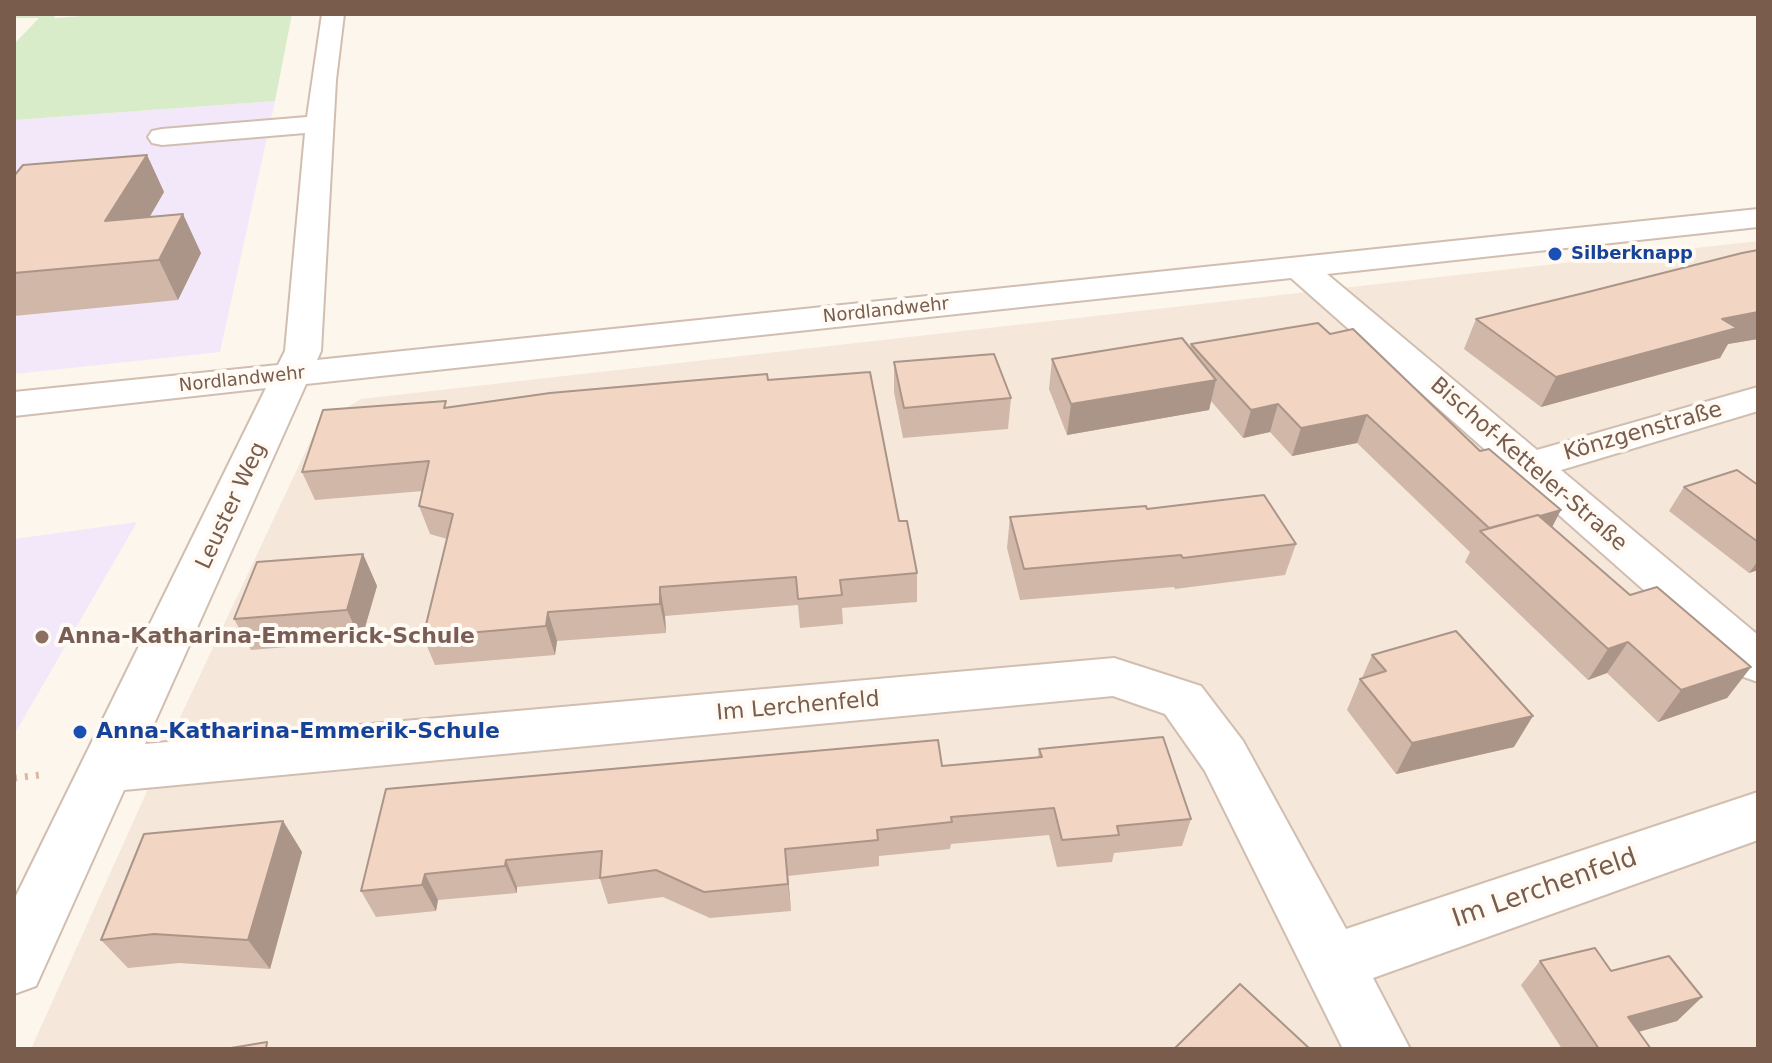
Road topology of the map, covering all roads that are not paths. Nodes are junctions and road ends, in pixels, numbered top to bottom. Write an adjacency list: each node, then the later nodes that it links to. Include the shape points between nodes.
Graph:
1 (333, 14): 2 (street, Leuster Weg)
2 (319, 124): 3 (street); 6 (street, Leuster Weg, via 303,351)
3 (162, 137)
4 (1758, 218): 5 (street, Nordlandwehr)
5 (1299, 267): 6 (street, Nordlandwehr); 9 (street, Bischof-Ketteler-Straße)
6 (294, 374): 8 (street, Nordlandwehr); 11 (street, Leuster Weg)
7 (1758, 399): 9 (street, Könzgenstraße)
8 (14, 404)
9 (1528, 466): 10 (street, Bischof-Ketteler-Straße)
10 (1758, 663)
11 (109, 769): 13 (street, Im Lerchenfeld, via 1114,677 1183,700 1224,756); 14 (street, Leuster Weg)
12 (1758, 816): 13 (street, Im Lerchenfeld)
13 (1332, 963): 15 (street, Im Lerchenfeld)
14 (14, 965)
15 (1377, 1049)

